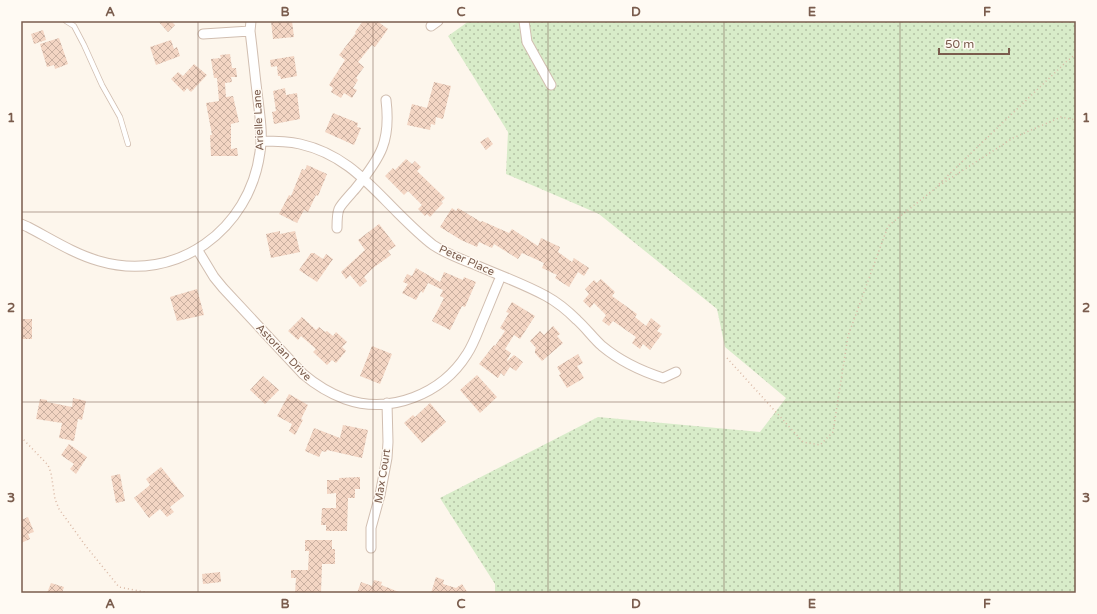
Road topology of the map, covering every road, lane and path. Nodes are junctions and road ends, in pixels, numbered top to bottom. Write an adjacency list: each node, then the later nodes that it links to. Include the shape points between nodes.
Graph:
1 (66, 21): 11 (lane, via 74,26 120,117)
2 (251, 21): 4 (street, Arielle Lane)
3 (524, 21): 7 (street, via 527,42)
4 (250, 31): 5 (street); 10 (street, Arielle Lane)
5 (203, 34)
6 (1076, 54): 13 (path)
7 (551, 85)
8 (386, 100): 12 (street, via 386,137 377,160)
9 (1076, 120): 13 (path, via 1061,117 1013,138)
10 (261, 141): 12 (street, Peter Place, via 299,144 322,151 344,163); 16 (street, Arielle Lane, via 258,166 246,199 226,226)
11 (128, 144)
12 (363, 179): 15 (street, via 339,209); 17 (street, Peter Place, via 434,245 452,256)
13 (937, 187): 18 (path, via 888,226 848,336 833,432 820,445 803,442)
14 (21, 224): 16 (street, Arielle Lane, via 84,256 118,265 156,264 184,256)
15 (337, 228)
16 (197, 249): 20 (street, Astorian Drive, via 223,288 303,374 328,392 346,399 362,403)
17 (501, 276): 19 (street, Peter Place, via 528,287 561,306 602,346 632,366 663,378); 20 (street, Astorian Drive, via 473,343 458,366 448,377 427,392 410,399)
18 (727, 358)
19 (676, 372)
20 (387, 403): 22 (street, Max Court, via 387,458 371,528)
21 (21, 437): 23 (path, via 48,465 59,509 119,587)
22 (371, 548)
23 (150, 593)

